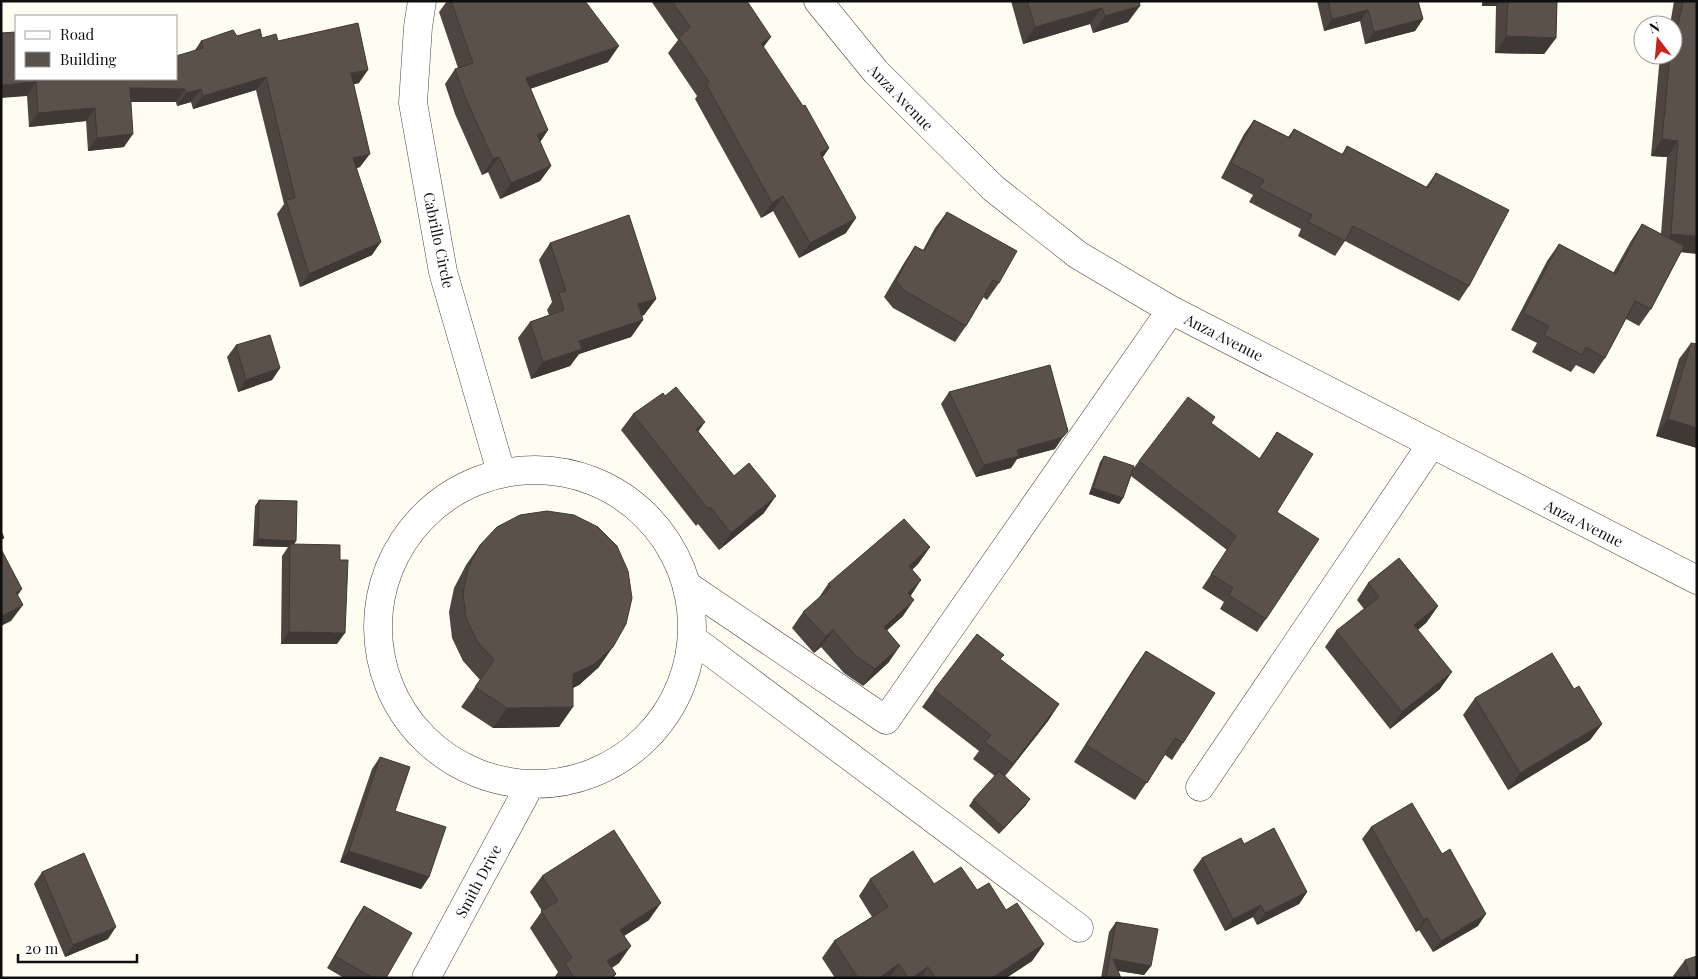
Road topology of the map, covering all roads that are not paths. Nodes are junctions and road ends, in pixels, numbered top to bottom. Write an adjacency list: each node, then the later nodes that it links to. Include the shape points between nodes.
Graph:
1 (422, 1): 5 (street, Cabrillo Circle, via 413,102 443,272)
2 (818, 1): 3 (street, Anza Avenue, via 876,72 992,188 1078,255)
3 (1171, 310): 4 (street, Anza Avenue); 7 (street, via 886,720)
4 (1431, 445): 6 (street, Anza Avenue); 10 (street)
5 (502, 472): 7 (street, via 549,470 596,481 637,506 668,542); 9 (street, via 454,491 415,523 388,567 376,616 381,666 401,713 436,750 480,775)
6 (1697, 580)
7 (688, 586): 8 (street)
8 (692, 639): 9 (street, via 682,685 657,727 621,758 578,778); 11 (street)
9 (530, 784): 12 (street, Smith Drive)
10 (1200, 787)
11 (1079, 928)
12 (426, 978)

